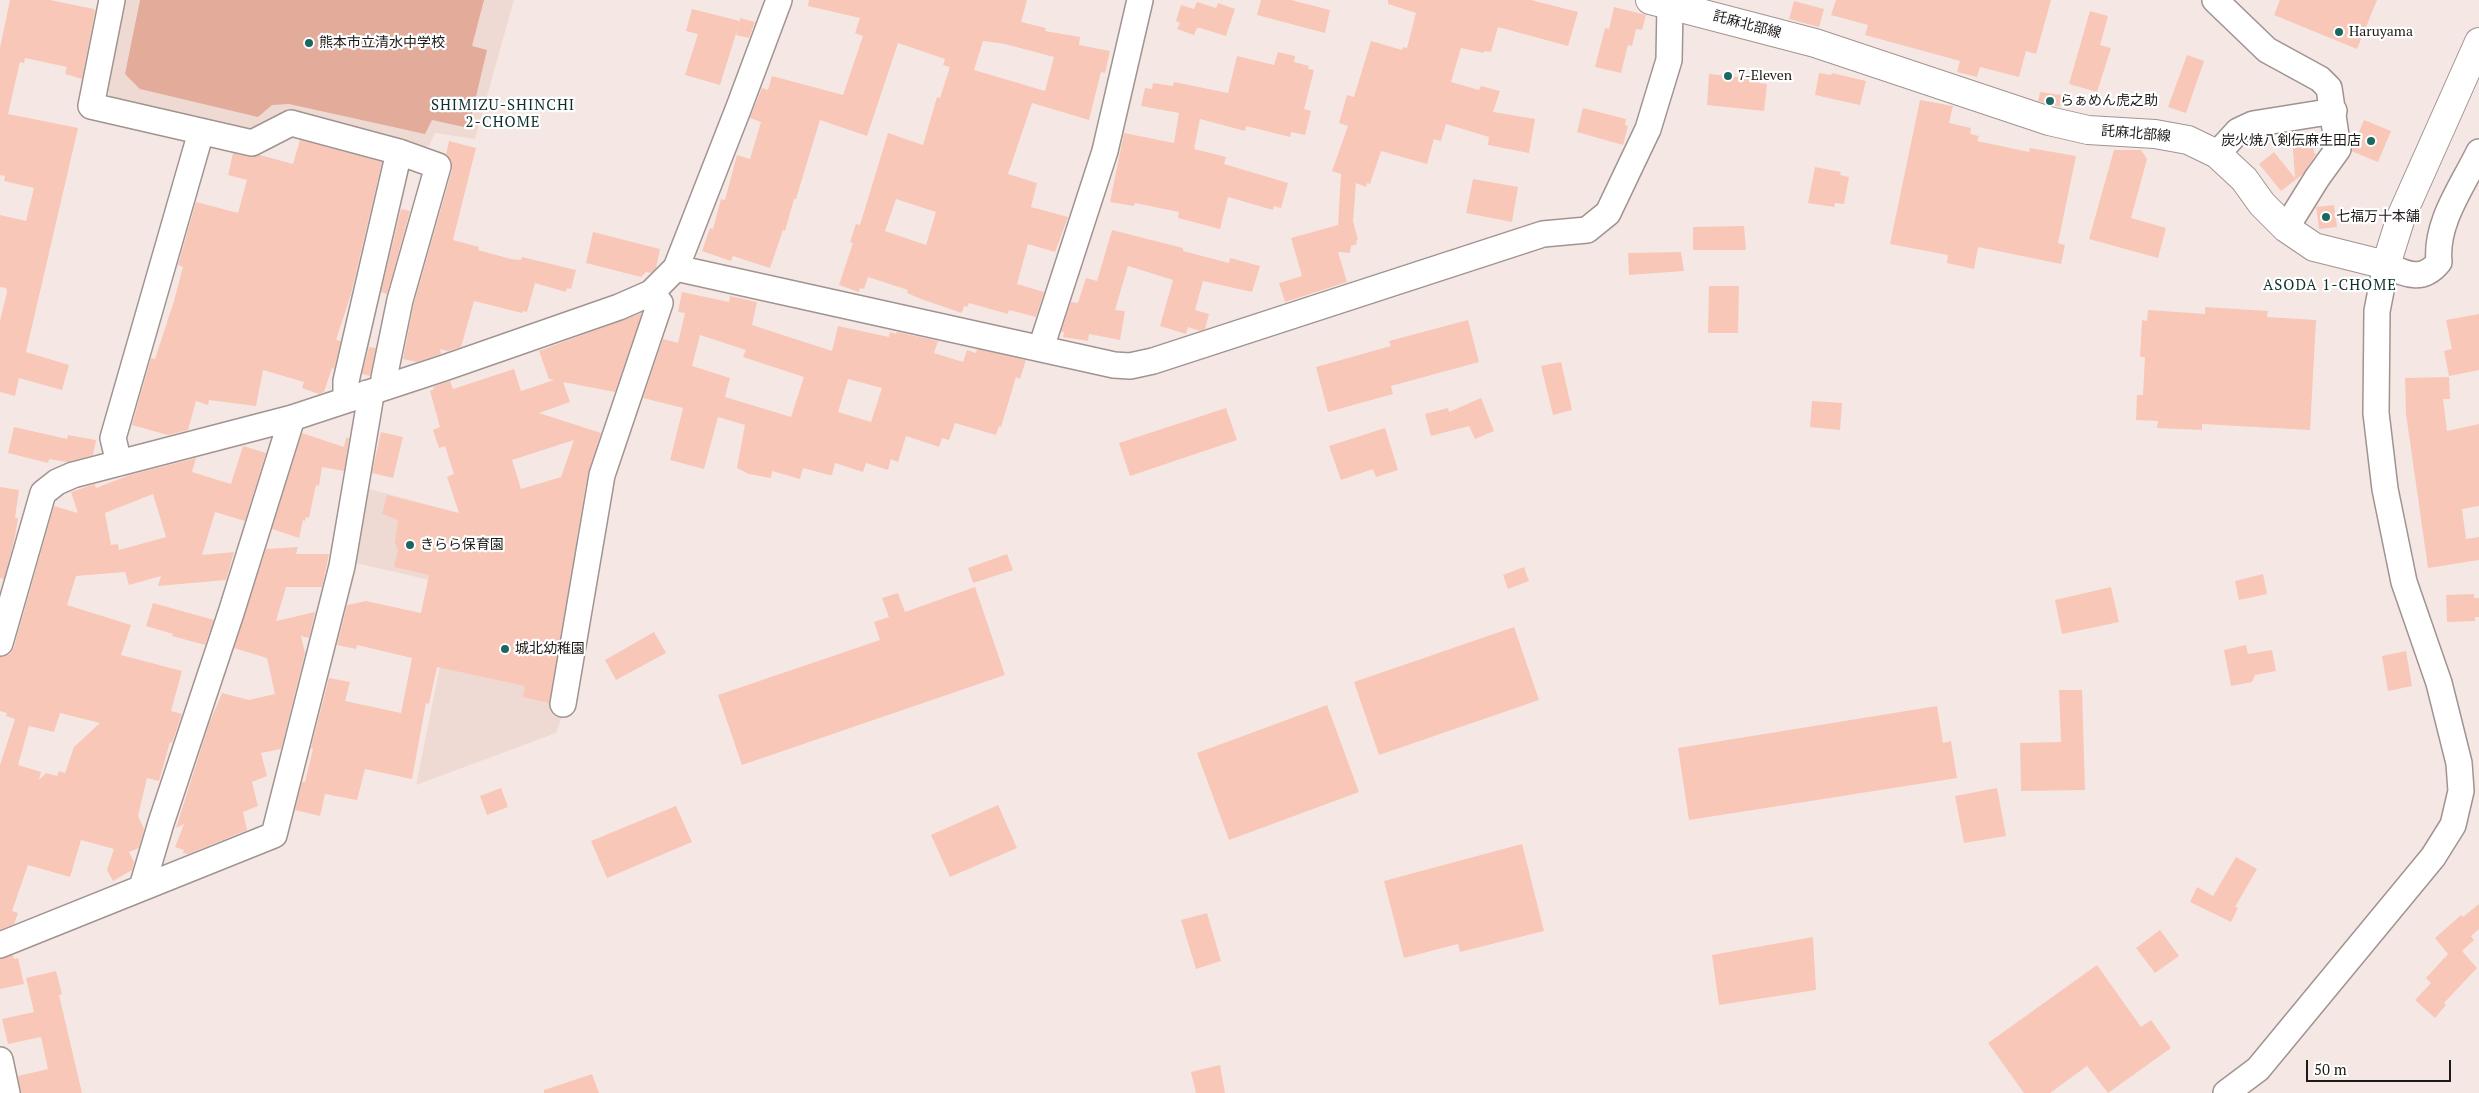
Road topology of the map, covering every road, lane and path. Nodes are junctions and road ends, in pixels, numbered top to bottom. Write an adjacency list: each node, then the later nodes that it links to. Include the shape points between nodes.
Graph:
1 (112, 0): 8 (street, via 91,106)
2 (778, 0): 14 (street)
3 (1140, 0): 16 (street, via 1105,151)
4 (2216, 0): 7 (street, via 2266,50 2320,79 2329,88)
5 (1660, 2): 11 (main road, 託麻北部線, via 1815,43 2049,121 2088,130 2155,134 2188,140); 16 (street, via 1669,60 1648,129 1608,213 1587,230 1543,234 1130,366)
6 (2479, 42): 13 (main road, via 2402,216)
7 (2334, 111): 11 (street, via 2252,124 2238,131); 12 (street, via 2338,149)
8 (201, 132): 9 (street, via 252,143 291,123); 19 (street, via 113,438)
9 (399, 152): 17 (street, via 346,381); 17 (street, via 438,166 400,300 384,378)
10 (2479, 152): 13 (street, via 2444,220 2438,245 2439,262 2432,271 2411,276)
11 (2216, 154): 12 (main road, 託麻北部線, via 2244,179 2262,204)
12 (2286, 228): 13 (main road, 託麻北部線, via 2314,247)
13 (2386, 265): 22 (street, via 2377,311 2376,413 2385,489 2404,582 2439,683 2460,763)
14 (676, 268): 15 (street); 16 (street)
15 (651, 293): 17 (street, via 540,335); 21 (street, via 660,303 602,476)
16 (1041, 348)
17 (367, 393): 18 (street); 23 (street, via 370,400 342,566 274,835)
18 (292, 418): 19 (street); 23 (street)
19 (119, 463): 20 (street, via 73,475 57,482 43,494)
20 (0, 643)
21 (562, 704)
22 (2470, 788): 27 (street, via 2453,825 2433,857 2258,1069)
23 (142, 887): 24 (street)
24 (0, 945)
25 (0, 1060): 26 (street)
26 (7, 1093)
27 (2226, 1093)

